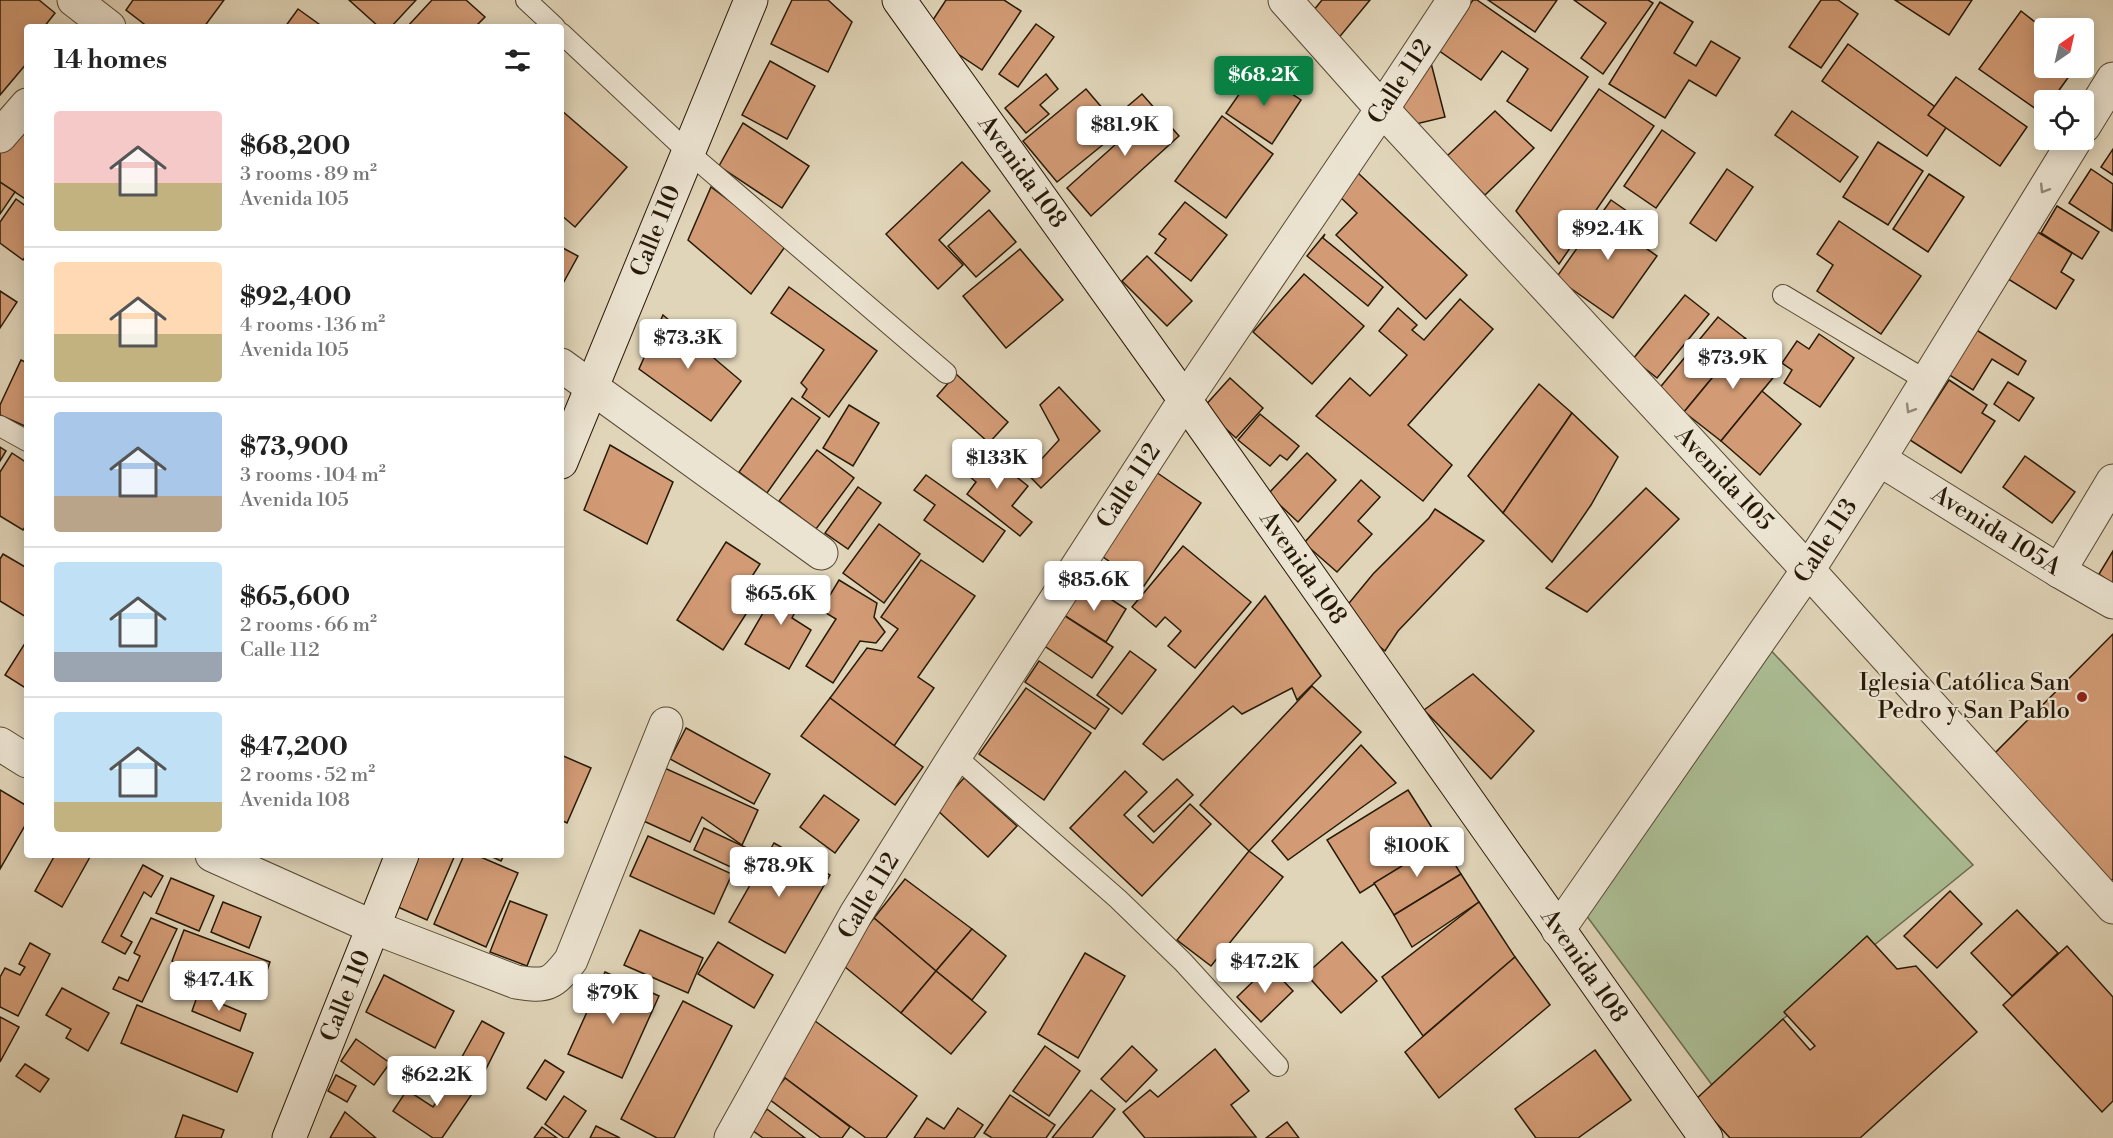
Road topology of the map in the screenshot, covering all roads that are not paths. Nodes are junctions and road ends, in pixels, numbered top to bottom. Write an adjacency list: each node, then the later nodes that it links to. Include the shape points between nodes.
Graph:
1 (74, 0): 7 (street)
2 (526, 0): 8 (lane)
3 (751, 0): 16 (street, Calle 110)
4 (899, 0): 22 (street, Avenida 108)
5 (1285, 0): 12 (street, Avenida 105)
6 (1454, 0): 12 (street, Calle 112)
7 (104, 18)
8 (552, 24)
9 (564, 36): 16 (lane)
10 (2113, 79): 13 (street)
11 (24, 108): 14 (street)
12 (1382, 110): 22 (street, Calle 112); 29 (street, Avenida 105)
13 (2094, 110)
14 (0, 136)
15 (2069, 150): 20 (street, Calle 113, one-way to 20)
16 (688, 152): 19 (lane); 21 (street, Calle 110)
17 (1783, 295): 20 (lane)
18 (564, 367): 21 (street)
19 (946, 373)
20 (1927, 381): 26 (street, Calle 113, one-way to 26)
21 (591, 388): 25 (street, Calle 110); 28 (street)
22 (1185, 400): 34 (street, Calle 112); 40 (street, Avenida 108)
23 (0, 426): 24 (lane)
24 (24, 439)
25 (564, 455)
26 (1879, 459): 29 (street, Calle 113); 30 (street, Avenida 105A)
27 (2113, 481): 30 (street)
28 (820, 553)
29 (1808, 570): 38 (street, Avenida 105); 40 (street, Calle 113)
30 (2059, 571): 31 (street, Avenida 105A)
31 (2113, 602)
32 (666, 724): 39 (street, via 571,960 557,978 539,986 516,982)
33 (0, 744): 35 (street)
34 (955, 756): 41 (lane, via 1118,899 1183,962); 44 (street, Calle 112, via 856,914)
35 (24, 760)
36 (219, 858): 39 (street)
37 (401, 858): 39 (street, Calle 110)
38 (2113, 907)
39 (374, 927): 43 (street, Calle 110)
40 (1558, 930): 42 (street, Avenida 108)
41 (1278, 1066)
42 (1700, 1136)
43 (290, 1138)
44 (731, 1138)

